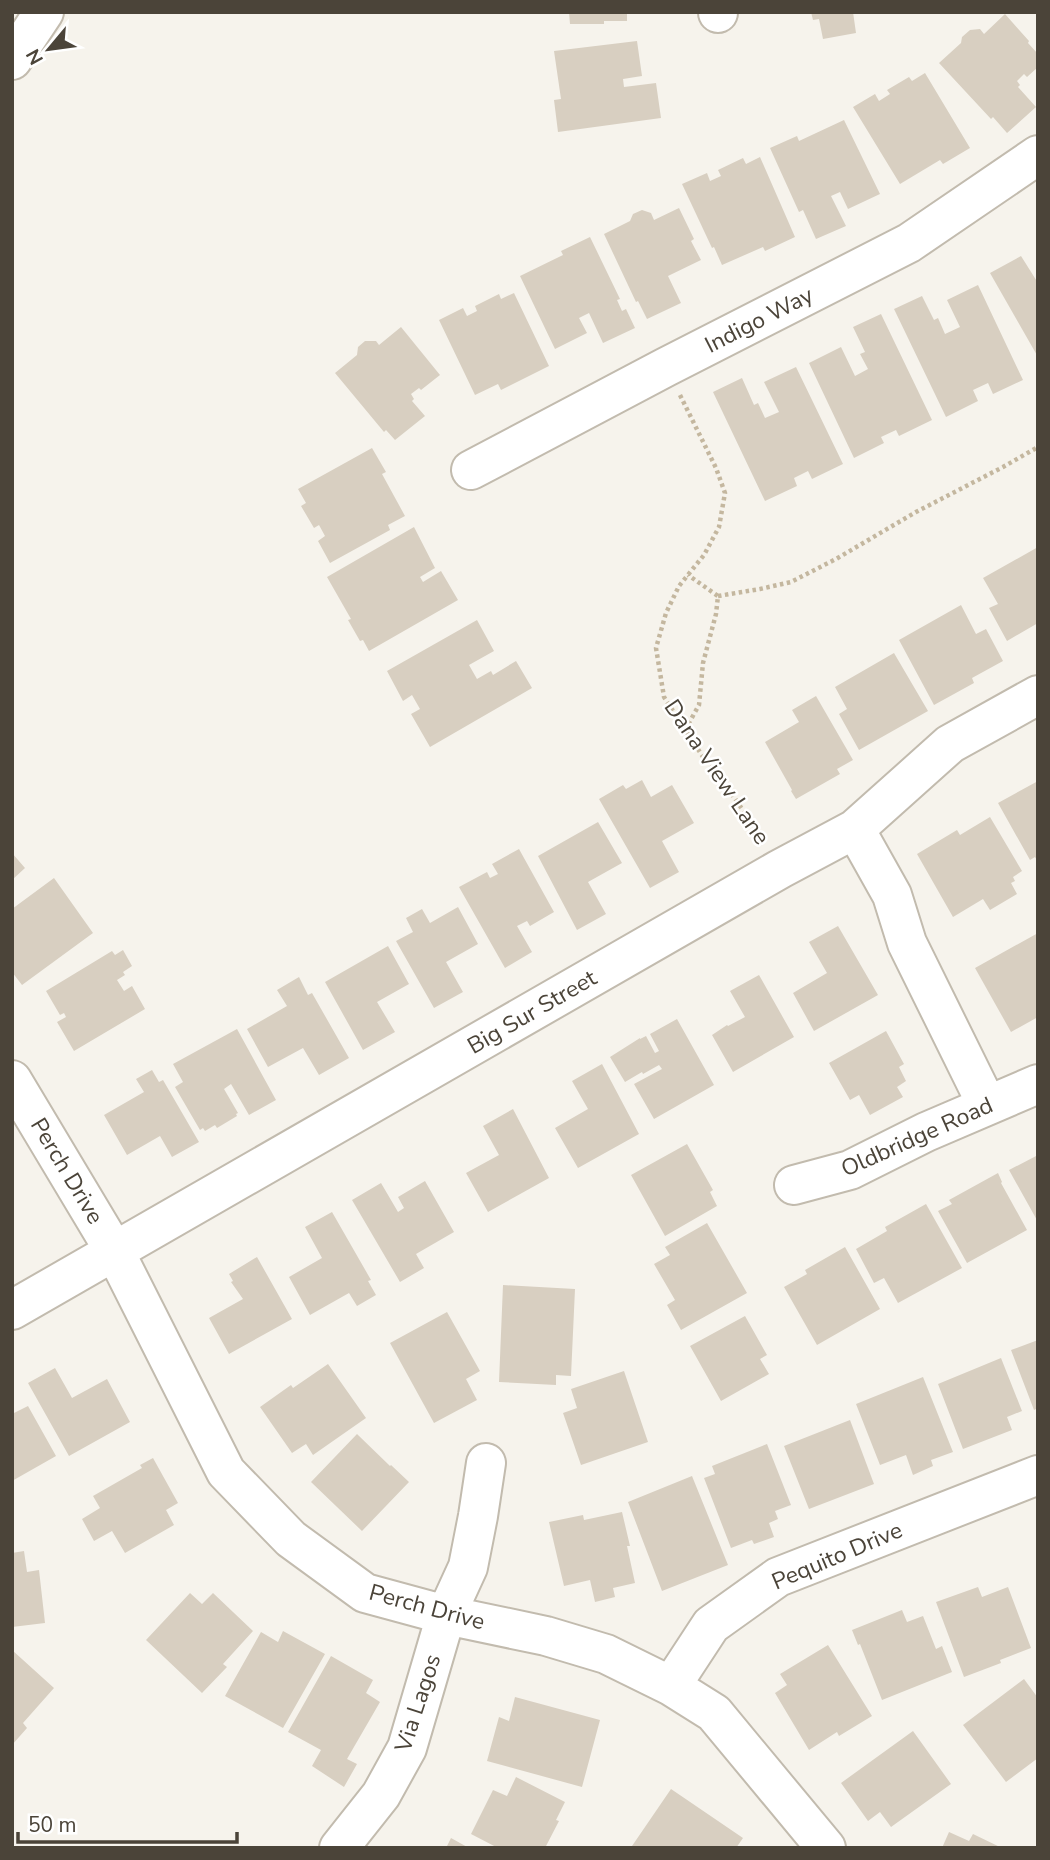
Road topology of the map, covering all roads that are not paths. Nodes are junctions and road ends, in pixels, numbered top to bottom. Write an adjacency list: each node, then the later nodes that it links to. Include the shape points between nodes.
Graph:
1 (44, 12): 2 (street)
2 (12, 60)
3 (1038, 155): 4 (street, Indigo Way, via 909,243)
4 (471, 470)
5 (1038, 695): 6 (street, Big Sur Street, via 950,744)
6 (855, 829): 9 (street, via 892,895 907,943); 11 (street, Big Sur Street)
7 (12, 1080): 11 (street, Perch Drive)
8 (1038, 1084): 9 (street, Oldbridge Road)
9 (987, 1105): 10 (street, Oldbridge Road, via 850,1170)
10 (794, 1185)
11 (115, 1252): 12 (street, Big Sur Street); 15 (street, Perch Drive, via 226,1472 291,1539 365,1593)
12 (12, 1310)
13 (486, 1463): 15 (street, Via Lagos, via 468,1567)
14 (1038, 1475): 16 (street, Pequito Drive, via 778,1577 711,1625)
15 (446, 1615): 16 (street, Perch Drive, via 547,1636 606,1654); 17 (street, Via Lagos, via 407,1748 381,1795)
16 (671, 1686): 18 (street, Perch Drive, via 714,1713)
17 (339, 1848)
18 (826, 1848)

